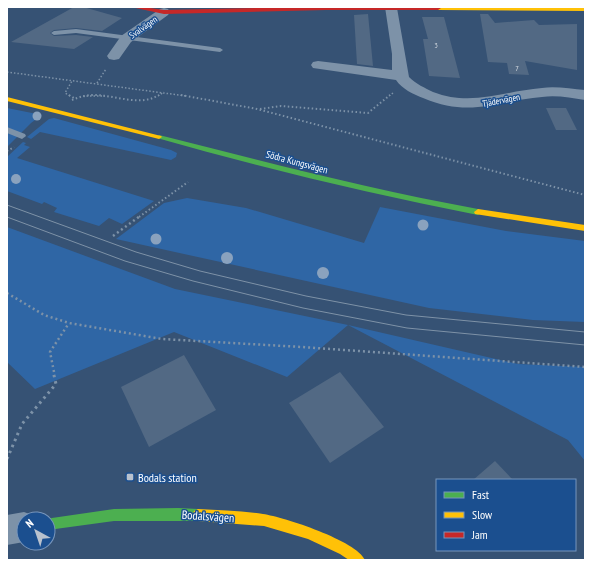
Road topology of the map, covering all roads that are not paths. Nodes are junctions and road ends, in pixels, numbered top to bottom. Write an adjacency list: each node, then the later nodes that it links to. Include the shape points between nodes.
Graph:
1 (134, 7): 5 (street)
2 (324, 8): 3 (street, Svalvägen); 5 (street, Svalvägen)
3 (391, 8): 4 (street, Svalvägen); 11 (street)
4 (585, 9)
5 (164, 12): 7 (street, Svalvägen)
6 (54, 33): 7 (lane, via 76,30)
7 (129, 37): 8 (lane); 9 (street, Svalvägen)
8 (220, 50)
9 (114, 56)
10 (318, 65): 11 (street, Tjädervägen)
11 (403, 79): 12 (street, Tjädervägen, via 431,97 467,104 484,104 536,92)
12 (585, 95)
13 (7, 100): 16 (street, Södra Kungsvägen, via 65,112 366,190 479,212)
14 (7, 130): 15 (lane)
15 (22, 136)
16 (585, 228)
17 (56, 523): 18 (street, Bodalsvägen, via 114,515 178,514 264,520 310,533 345,549)
18 (359, 560)

